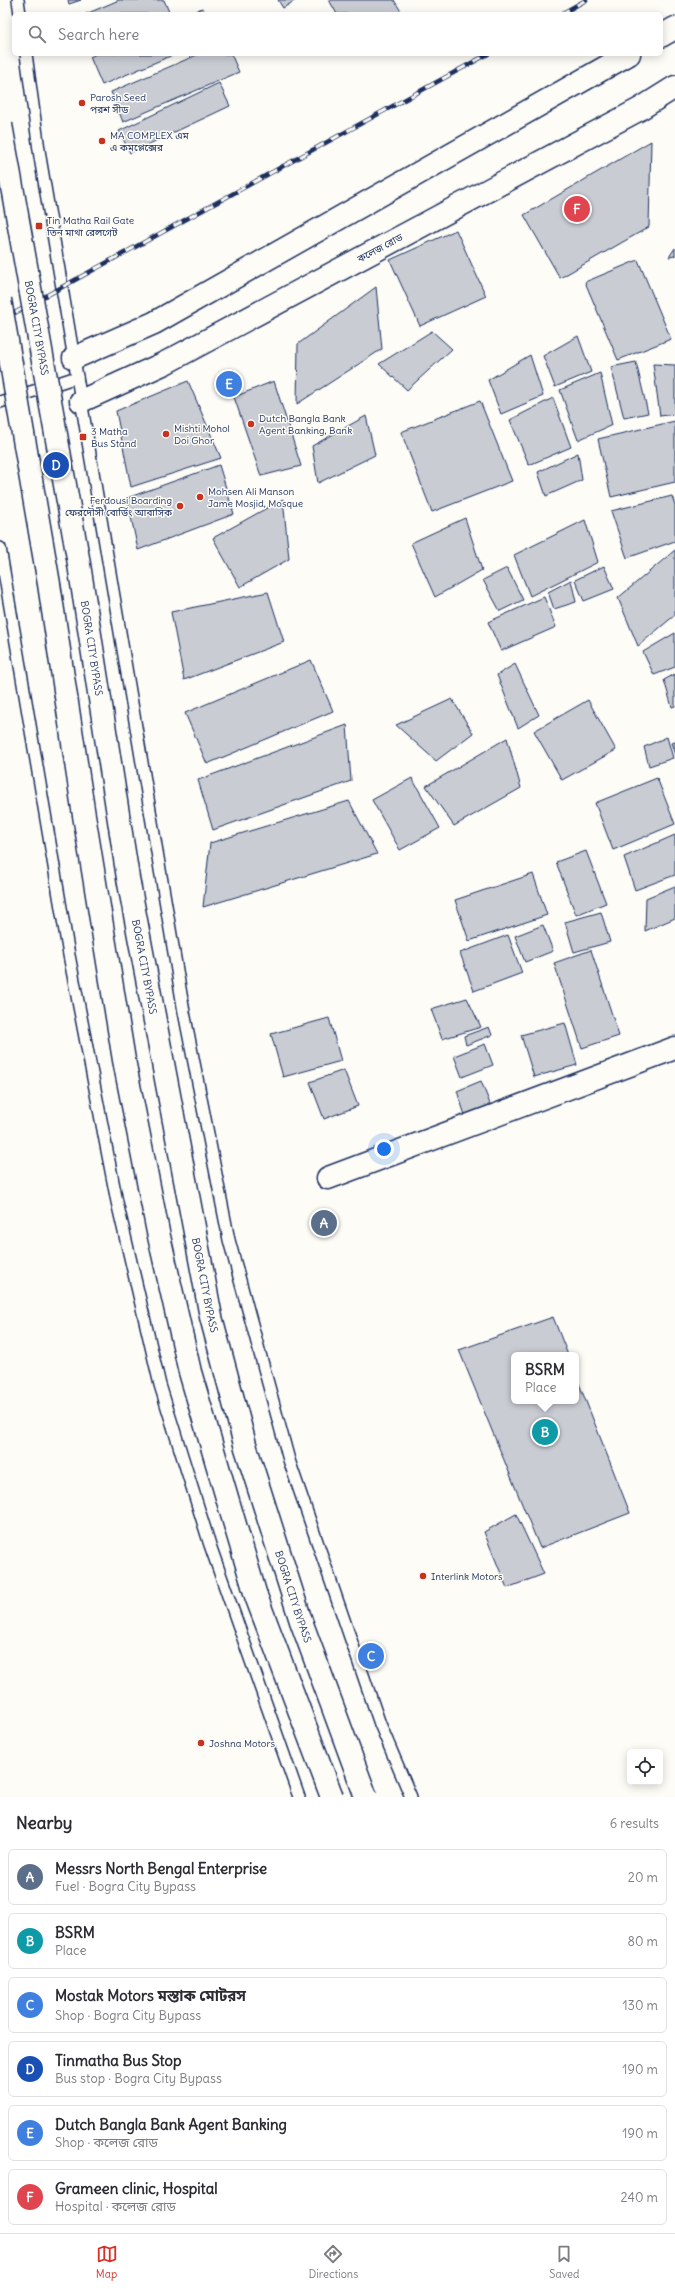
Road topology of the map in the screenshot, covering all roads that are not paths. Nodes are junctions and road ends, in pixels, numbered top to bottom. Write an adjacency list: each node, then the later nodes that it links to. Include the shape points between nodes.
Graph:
1 (18, 0): 2 (lane)
2 (20, 12)
3 (675, 28): 4 (main road)
4 (663, 35)
5 (26, 56): 10 (lane, via 40,157)
6 (625, 56): 10 (main road)
7 (675, 87): 11 (main road, কলেজ রোড, via 640,109 172,359)
8 (0, 119): 18 (main road, BOGRA CITY BYPASS, bridge, via 78,558 128,878 211,1317 246,1448 301,1621)
9 (0, 300): 17 (main road, bridge, via 49,584 124,1060 158,1232 190,1372 256,1596)
10 (76, 368): 11 (lane); 12 (lane)
11 (81, 401): 19 (lane, via 184,1012 228,1240 289,1460 380,1724)
12 (0, 402)
13 (0, 548): 16 (lane, via 76,994 117,1202 160,1385 210,1545)
14 (675, 1048): 15 (main road)
15 (328, 1178)
16 (299, 1797)
17 (332, 1797)
18 (366, 1797)
19 (411, 1797)

